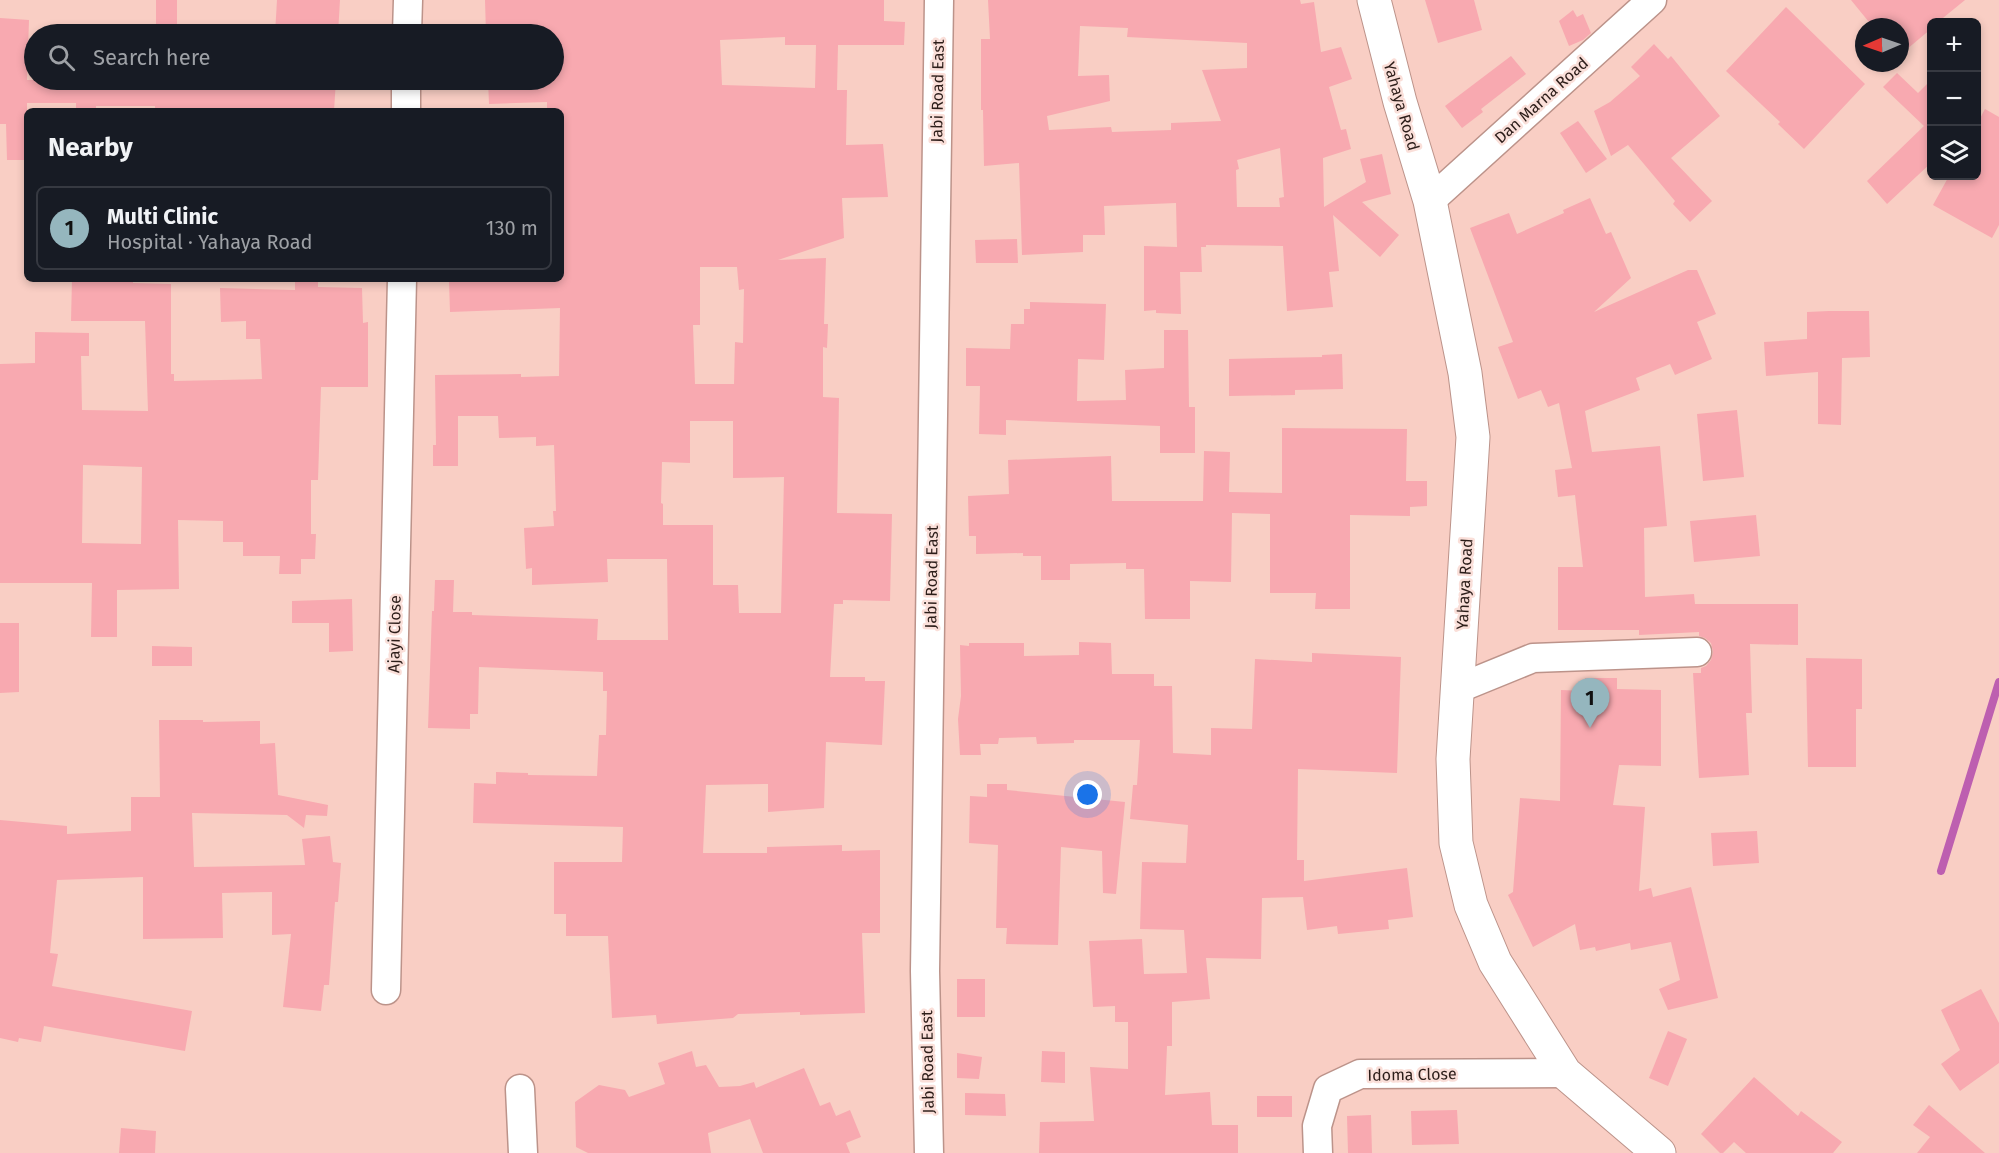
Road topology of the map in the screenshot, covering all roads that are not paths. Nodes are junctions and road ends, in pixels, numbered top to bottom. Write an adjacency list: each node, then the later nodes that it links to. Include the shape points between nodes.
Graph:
1 (408, 0): 5 (street)
2 (939, 0): 16 (street, Jabi Road East, via 925,971)
3 (1374, 0): 8 (street, Yahaya Road)
4 (1652, 0): 8 (street, Dan Marna Road)
5 (407, 24)
6 (406, 90): 7 (street)
7 (405, 108)
8 (1430, 201): 11 (street, Yahaya Road, via 1465,373 1473,436)
9 (402, 282): 12 (street, Ajayi Close)
10 (1698, 652): 11 (street, via 1533,657)
11 (1457, 689): 13 (street, Yahaya Road, via 1453,759 1456,843 1471,905 1495,962)
12 (386, 990)
13 (1565, 1072): 17 (street, Idoma Close, via 1360,1074 1328,1089 1317,1126); 18 (street, Yahaya Road)
14 (520, 1089): 15 (street)
15 (523, 1153)
16 (929, 1153)
17 (1318, 1153)
18 (1659, 1153)

